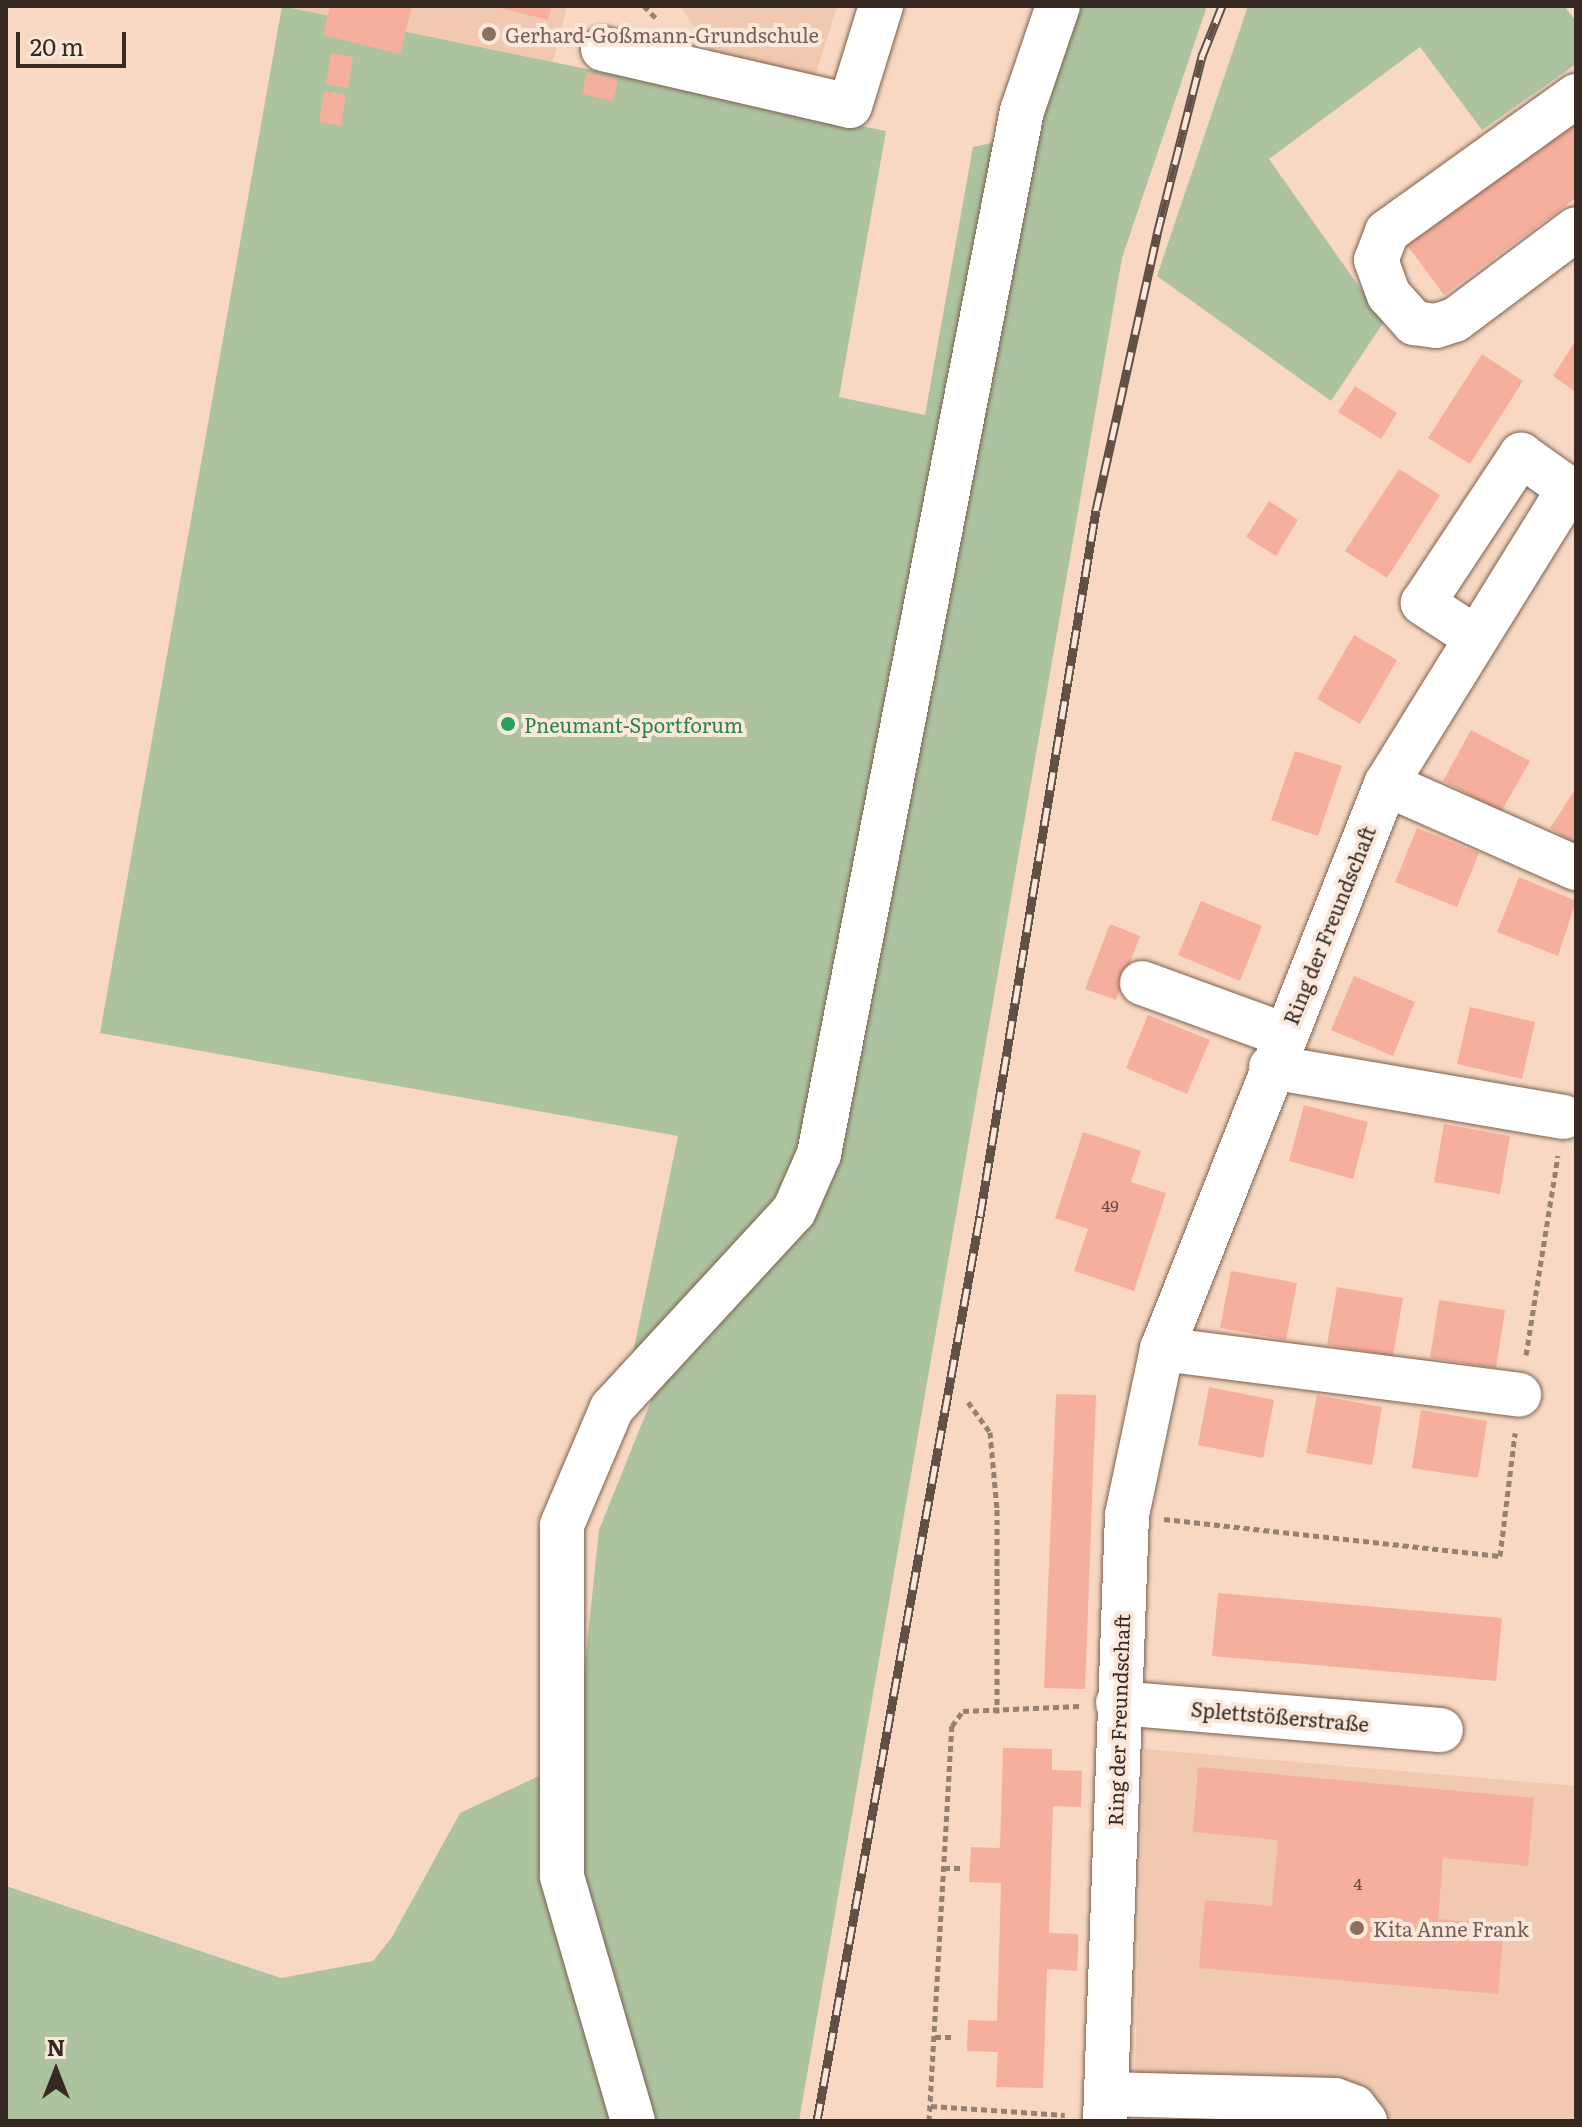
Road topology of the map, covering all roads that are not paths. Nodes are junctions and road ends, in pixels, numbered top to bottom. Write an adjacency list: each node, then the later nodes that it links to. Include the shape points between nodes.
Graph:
1 (881, 6): 3 (street, via 850,106)
2 (1058, 6): 18 (street, via 1022,111 819,1154 794,1211 612,1408 562,1525 562,1876)
3 (603, 49)
4 (1576, 96): 5 (street, via 1387,232 1376,260 1389,295 1414,323 1436,326 1455,320)
5 (1576, 229)
6 (1572, 492): 7 (street, Ring der Freundschaft); 7 (street, Ring der Freundschaft, via 1521,455 1423,603)
7 (1476, 638): 8 (street, Ring der Freundschaft)
8 (1386, 784): 9 (street); 11 (street, Ring der Freundschaft)
9 (1576, 868)
10 (1142, 983): 11 (street)
11 (1278, 1051): 12 (street); 13 (street, Ring der Freundschaft)
12 (1564, 1117)
13 (1162, 1349): 14 (street); 15 (street, Ring der Freundschaft, via 1127,1515)
14 (1519, 1395)
15 (1118, 1703): 16 (street, Splettstößerstraße); 17 (street, Ring der Freundschaft)
16 (1441, 1730)
17 (1105, 2111): 19 (street, via 1335,2100 1354,2107)
18 (633, 2121)
19 (1365, 2121)

